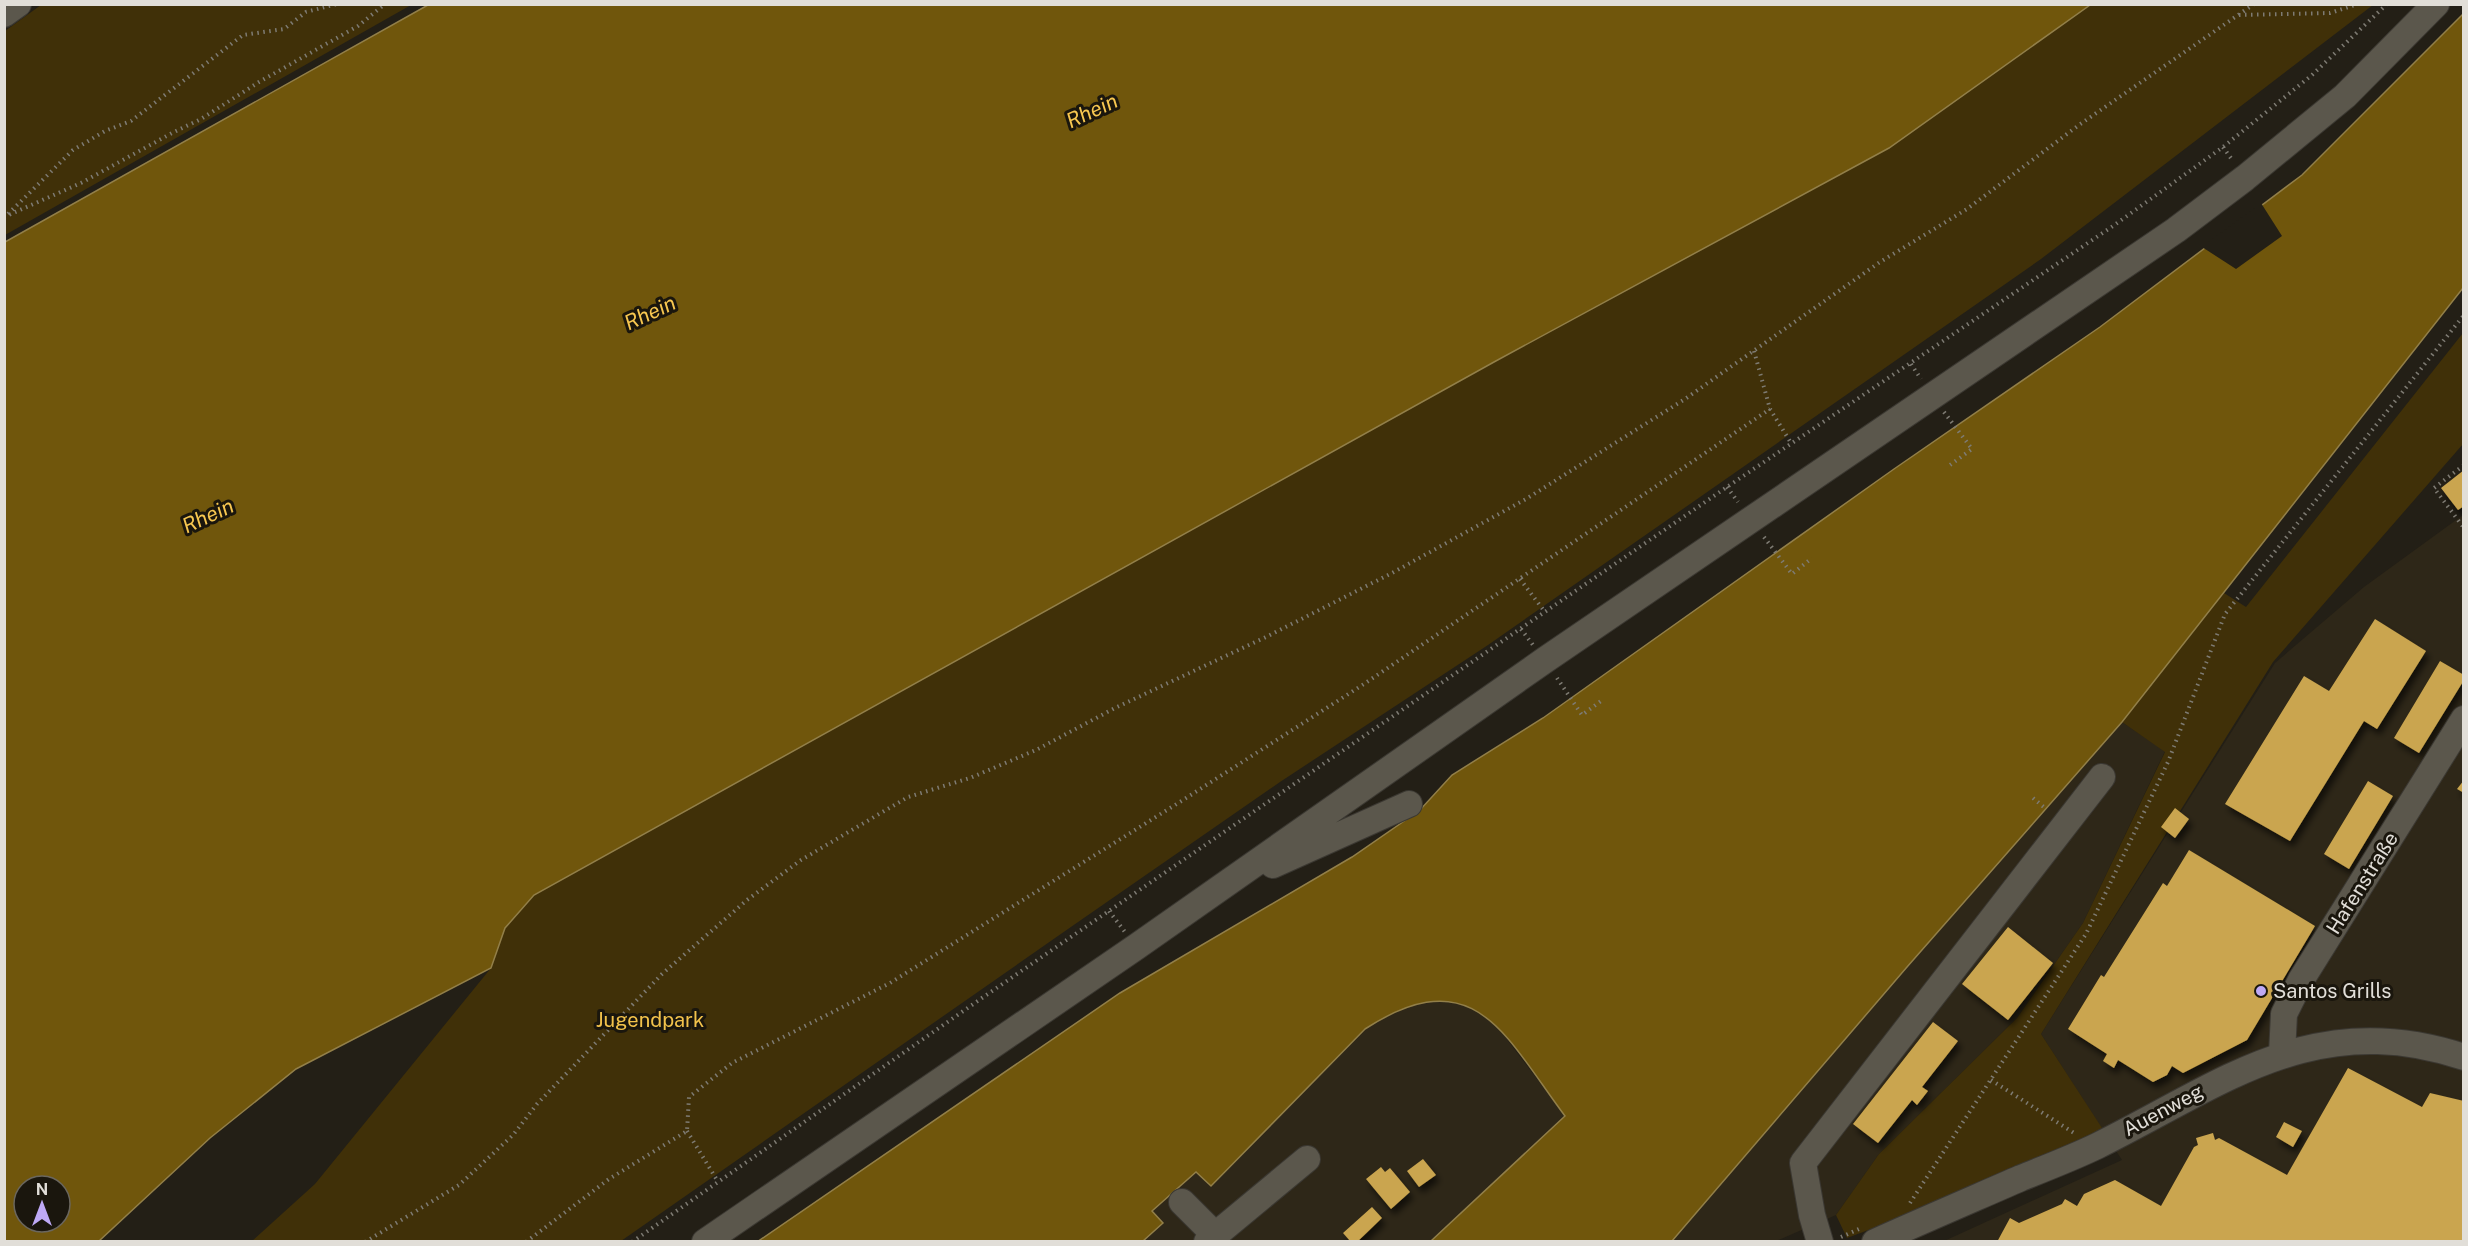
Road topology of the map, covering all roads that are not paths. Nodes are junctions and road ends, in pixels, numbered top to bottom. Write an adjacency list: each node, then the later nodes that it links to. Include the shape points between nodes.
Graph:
1 (18, 4): 3 (street)
2 (2436, 4): 7 (street, via 2345,96 2176,230 1545,660)
3 (4, 14)
4 (2463, 719): 8 (street, Hafenstraße, via 2301,980 2284,1014)
5 (2102, 777): 14 (street, via 1803,1163 1812,1215)
6 (1409, 804): 7 (street)
7 (1215, 892): 15 (street)
8 (2282, 1054): 9 (street, Auenweg, via 2359,1041 2409,1043); 12 (street, Auenweg, via 2228,1076 2097,1146)
9 (2463, 1057)
10 (1307, 1159): 13 (street)
11 (1182, 1202): 13 (street)
12 (1868, 1235)
13 (1211, 1238)
14 (1830, 1239)
15 (705, 1242)

